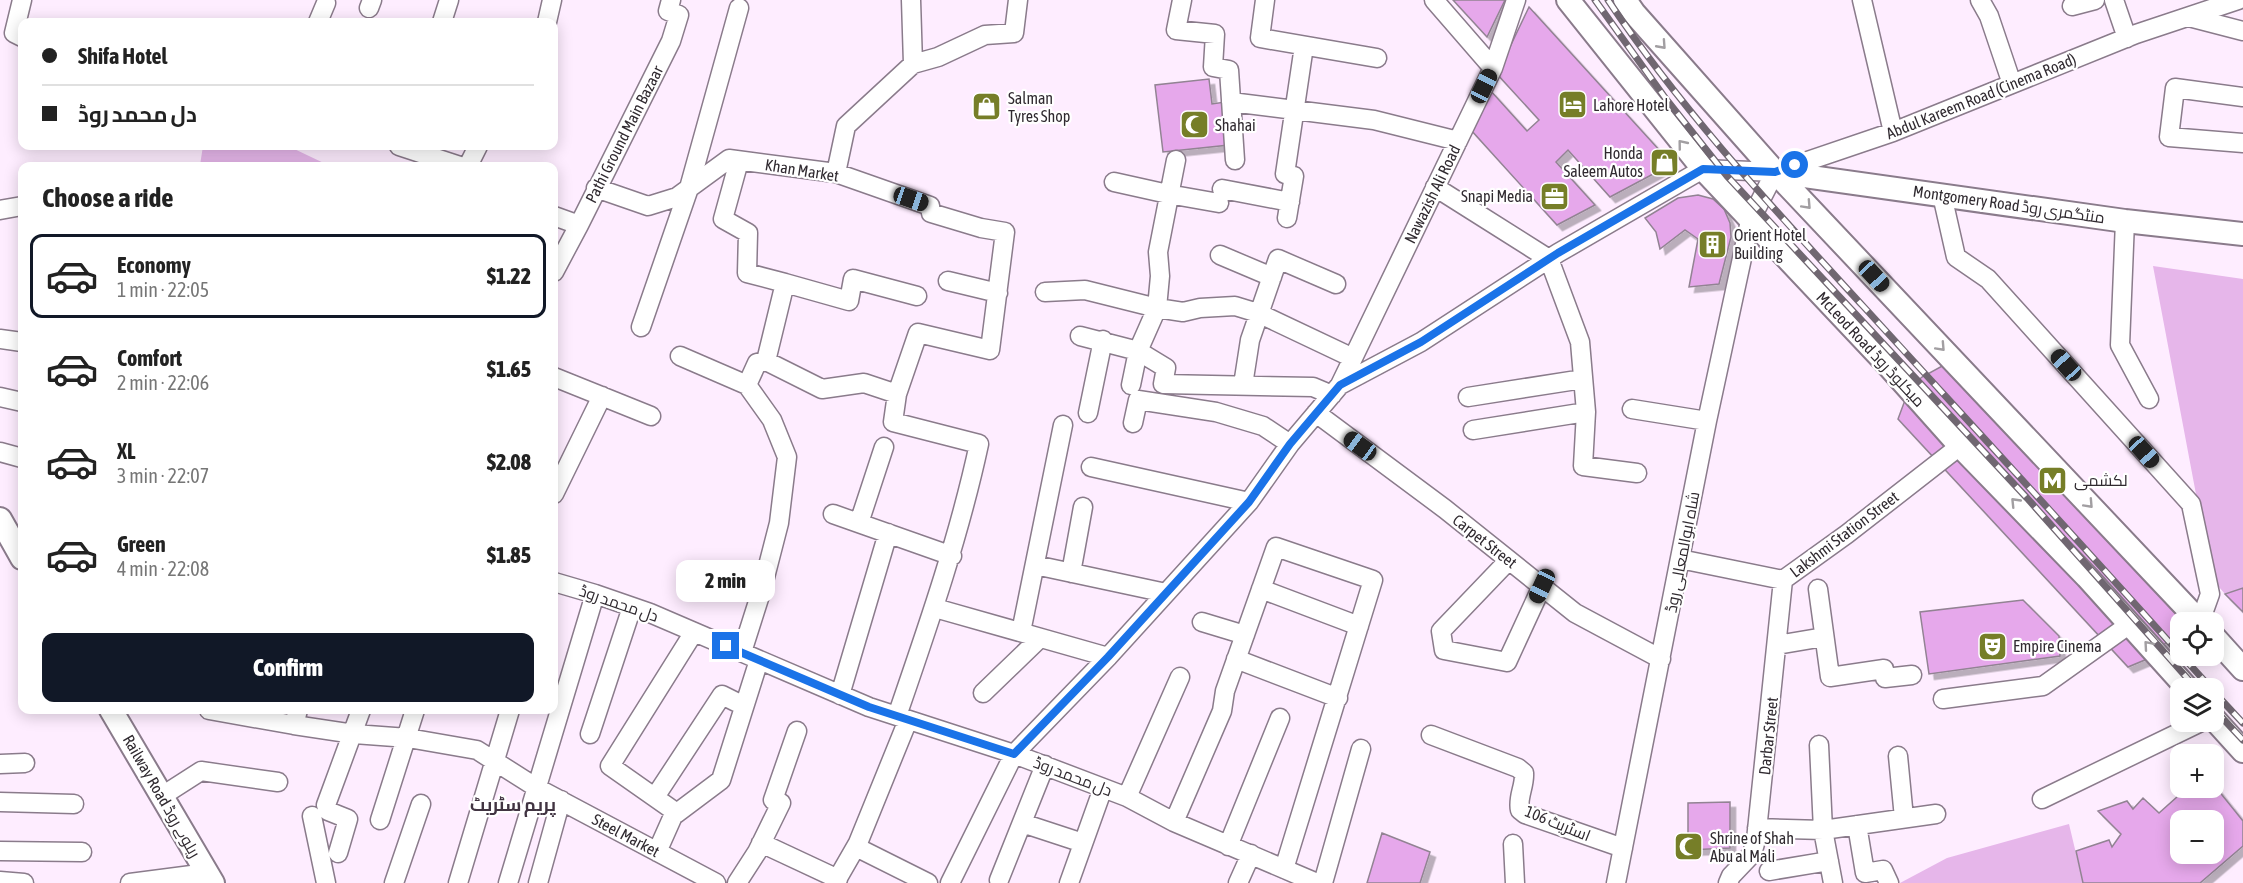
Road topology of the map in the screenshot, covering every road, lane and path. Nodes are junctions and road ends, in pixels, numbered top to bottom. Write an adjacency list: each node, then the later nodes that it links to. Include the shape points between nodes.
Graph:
1 (22, 0): 26 (street, via 14,33)
2 (449, 0): 23 (street)
3 (552, 0): 24 (street)
4 (671, 0): 49 (street, Pathi Ground Main Bazaar, via 668,11 679,15 671,41)
5 (910, 0): 30 (street)
6 (1018, 0): 30 (street, via 1014,33 985,35)
7 (1182, 0): 34 (street, via 1176,30 1215,34 1213,67 1229,70)
8 (1265, 0): 28 (street, via 1260,38)
9 (1434, 0): 31 (street)
10 (1516, 0): 31 (street, Nawazish Ali Road)
11 (1568, 0): 44 (main road, McLeod Road میکلوڈ روڈ, one-way to 11)
12 (1625, 0): 45 (main road, one-way to 45)
13 (1862, 0): 36 (street)
14 (1980, 0): 32 (street)
15 (2095, 0): 19 (street)
16 (2114, 0): 27 (street)
17 (2238, 0): 21 (street, Abdul Kareem Road (Cinema Road))
18 (326, 3): 22 (street)
19 (2072, 6)
20 (739, 8): 50 (street)
21 (2188, 17): 25 (street); 27 (street, Abdul Kareem Road (Cinema Road))
22 (320, 18)
23 (443, 18)
24 (548, 18)
25 (2243, 31)
26 (18, 35)
27 (2127, 38): 32 (street, Abdul Kareem Road (Cinema Road))
28 (1304, 46): 29 (street); 35 (street)
29 (1377, 58)
30 (913, 64): 46 (street, via 846,126)
31 (1493, 68): 37 (street, Nawazish Ali Road)
32 (2012, 84): 36 (street, Abdul Kareem Road (Cinema Road))
33 (2243, 97): 38 (street, via 2175,88 2169,137)
34 (1231, 102): 35 (street); 41 (street)
35 (1296, 110): 37 (street, via 1374,120); 51 (street, via 1285,174 1294,176 1289,210 1221,196)
36 (1893, 132): 45 (street, Abdul Kareem Road (Cinema Road))
37 (1458, 141): 48 (street, Nawazish Ali Road)
38 (2243, 143)
39 (411, 150): 43 (street)
40 (1176, 160): 51 (street)
41 (1235, 160)
42 (739, 161): 46 (street, Khan Market); 50 (street, Khan Market, via 729,159); 65 (street, via 723,219 748,233 747,273)
43 (448, 162)
44 (1703, 169): 45 (street); 56 (main road, McLeod Road میکلوڈ روڈ); 61 (street)
45 (1775, 172): 52 (main road, Montgomery Road منٹگمری روڈ); 56 (street); 131 (main road, one-way to 131)
46 (836, 173): 67 (street, Khan Market, via 930,206 931,213 1005,232)
47 (1114, 182): 51 (street)
48 (1435, 187): 61 (street); 79 (street, Nawazish Ali Road)
49 (596, 188): 50 (street, Khan Market, via 648,206 677,197); 58 (street, Pathi Ground Main Bazaar)
50 (689, 188): 72 (street)
51 (1168, 194): 70 (street, via 1158,252)
52 (1942, 195): 57 (main road, Montgomery Road منٹگمری روڈ); 132 (street, via 1956,257 1988,279 2191,504 2210,594)
53 (18, 207): 54 (street)
54 (0, 210)
55 (558, 217): 58 (street)
56 (1750, 221): 98 (street, شاہ ابوالمعالی روڈ); 103 (main road, McLeod Road میکلوڈ روڈ)
57 (2125, 221): 59 (main road, Montgomery Road منٹگمری روڈ); 91 (street, via 2120,345)
58 (579, 225): 62 (street, Pathi Ground Main Bazaar)
59 (2243, 234)
60 (1220, 255): 63 (street)
61 (1549, 259): 81 (street, via 1580,342); 86 (street, via 1421,342)
62 (558, 264)
63 (1272, 277): 66 (street, via 1278,259); 71 (street)
64 (948, 281): 67 (street)
65 (785, 283): 69 (street, via 849,301 853,279); 80 (street)
66 (1335, 284)
67 (998, 292): 87 (street, via 990,350 918,333)
68 (1045, 292): 70 (street, via 1085,290)
69 (917, 296)
70 (1157, 308): 71 (street, via 1183,312 1235,306); 77 (street)
71 (1258, 313): 79 (street); 85 (street)
72 (641, 327)
73 (1080, 336): 74 (street)
74 (1103, 340): 77 (street); 95 (street)
75 (18, 342): 76 (street)
76 (1, 343)
77 (1138, 351): 84 (street); 85 (street, via 1166,368 1162,384)
78 (681, 356): 83 (street)
79 (1353, 358): 86 (street, Nawazish Ali Road)
80 (766, 361): 83 (street, via 757,363); 87 (street, via 822,389 864,383)
81 (1583, 379): 90 (street); 94 (street)
82 (558, 380): 88 (street)
83 (747, 385): 143 (street, via 772,420 787,457 779,523)
84 (1131, 385)
85 (1243, 386): 86 (street)
86 (1336, 390): 96 (street)
87 (897, 394): 117 (street, via 893,422 980,444)
88 (602, 396): 97 (street); 109 (street)
89 (0, 397): 92 (street)
90 (1468, 397)
91 (2150, 399)
92 (18, 401)
93 (1632, 409): 98 (street)
94 (1586, 412): 101 (street); 108 (street, via 1582,466)
95 (1088, 413)
96 (1316, 413): 102 (street); 119 (street, Carpet Street)
97 (651, 416)
98 (1707, 421): 118 (street, شاہ ابوالمعالی روڈ)
99 (1133, 423): 102 (street, via 1138,400 1216,412 1263,426)
100 (1063, 425): 120 (street)
101 (1473, 430)
102 (1290, 444): 110 (street)
103 (1960, 446): 122 (street, Lakshmi Station Street); 134 (main road, McLeod Road میکلوڈ روڈ, one-way to 103)
104 (884, 447): 114 (street)
105 (0, 452): 106 (street)
106 (18, 457)
107 (1091, 467): 110 (street)
108 (1637, 473)
109 (558, 486)
110 (1249, 502): 127 (street)
111 (1083, 507): 121 (street)
112 (833, 514): 114 (street)
113 (0, 519): 116 (main road)
114 (859, 523): 115 (street)
115 (888, 533): 117 (street); 153 (street)
116 (18, 551)
117 (952, 556): 130 (street)
118 (1680, 559): 122 (street, Lakshmi Station Street); 145 (street, شاہ ابوالمعالی روڈ)
119 (1509, 560): 124 (street, Carpet Street); 124 (street, via 1441,632 1444,650 1507,662)
120 (1035, 565): 121 (street); 137 (street)
121 (1071, 573): 127 (street)
122 (1783, 580): 141 (street, Darbar Street)
123 (558, 583): 128 (street, دل محمد روڈ)
124 (1542, 586): 145 (street, Carpet Street, via 1575,613)
125 (1818, 589): 139 (street)
126 (1261, 590): 135 (street); 135 (street, via 1276,547 1373,580); 138 (street)
127 (1166, 593): 144 (street)
128 (595, 594): 129 (street, دل محمد روڈ); 182 (street)
129 (632, 607): 136 (street, دل محمد روڈ); 169 (street)
130 (935, 608): 137 (street); 163 (street)
131 (2191, 612)
132 (2204, 612)
133 (1202, 622): 138 (street)
134 (2130, 624): 151 (main road, McLeod Road میکلوڈ روڈ, one-way to 134); 155 (street, via 2043,686)
135 (1359, 626): 154 (street)
136 (694, 632): 143 (street, دل محمد روڈ); 185 (street, via 610,766)
137 (1021, 632): 140 (street)
138 (1245, 634): 146 (street)
139 (1824, 637): 141 (street); 149 (street, via 1830,678 1884,669 1886,678)
140 (1040, 638): 144 (street); 152 (street)
141 (1777, 645): 200 (street, Darbar Street)
142 (2224, 648): 148 (main road)
143 (742, 652): 147 (street, دل محمد روڈ)
144 (1108, 657): 175 (street)
145 (1660, 658): 207 (street, شاہ ابوالمعالی روڈ)
146 (1236, 659): 154 (street); 197 (street, via 1222,711)
147 (759, 660): 153 (street, دل محمد روڈ); 156 (street)
148 (2242, 667)
149 (1912, 675)
150 (1180, 678): 186 (street)
151 (2178, 678)
152 (983, 693)
153 (840, 695): 163 (street, دل محمد روڈ)
154 (1338, 698): 215 (street)
155 (1943, 699)
156 (744, 706): 185 (street, via 722,695); 192 (street, via 721,780)
157 (113, 714): 184 (main road, Railway Road ریلوے روڈ)
158 (264, 714): 162 (street, Steel Market)
159 (360, 714): 168 (street)
160 (414, 714): 171 (street)
161 (509, 714): 177 (street)
162 (296, 717): 168 (street, Steel Market)
163 (902, 718): 175 (street, دل محمد روڈ); 206 (street)
164 (1281, 718): 205 (street)
165 (2224, 730): 174 (main road)
166 (797, 731): 202 (street, via 773,800 781,803)
167 (2180, 732): 187 (street)
168 (354, 734): 171 (street, Steel Market); 211 (street, via 326,805 328,811 348,819)
169 (590, 734)
170 (1431, 735): 207 (street, اسٹریٹ 106, via 1524,772 1519,804 1525,814)
171 (408, 738): 177 (street, Steel Market, via 477,750); 196 (street)
172 (1819, 745): 201 (street)
173 (1361, 749): 234 (street)
174 (2243, 751)
175 (1014, 754): 180 (street, دل محمد روڈ); 230 (street)
176 (1898, 756): 195 (street)
177 (494, 762): 182 (street, Steel Market); 224 (street)
178 (25, 763): 179 (street)
179 (0, 764)
180 (1045, 765): 183 (street, دل محمد روڈ); 198 (street)
181 (278, 782): 184 (street, via 201,771)
182 (537, 788): 188 (street, Steel Market); 225 (street)
183 (1103, 788): 186 (street, دل محمد روڈ); 203 (street)
184 (162, 796): 216 (main road, Railway Road ریلوے روڈ)
185 (655, 797): 192 (street)
186 (1126, 797): 197 (street, دل محمد روڈ)
187 (2042, 799)
188 (561, 800): 210 (street, Steel Market); 226 (street)
189 (0, 802): 190 (street)
190 (74, 804)
191 (421, 804): 223 (street)
192 (677, 813): 210 (street)
193 (1936, 814): 195 (street)
194 (312, 816): 222 (street)
195 (1904, 818): 199 (street)
196 (380, 820)
197 (1174, 822): 205 (street, دل محمد روڈ)
198 (1022, 823): 203 (street); 217 (street)
199 (1857, 825): 201 (street); 239 (street, via 1865,873 1883,870)
200 (1758, 828): 201 (street); 237 (street, Darbar Street, via 1752,854)
201 (1823, 830): 213 (street)
202 (761, 843): 219 (street); 228 (street)
203 (1083, 843): 231 (street)
204 (1513, 844): 235 (street)
205 (1228, 846): 212 (street, دل محمد روڈ)
206 (856, 847): 219 (street); 229 (street)
207 (1623, 848): 236 (street, شاہ ابوالمعالی روڈ)
208 (0, 851): 209 (street)
209 (82, 852)
210 (657, 852): 227 (street, Steel Market)
211 (338, 854)
212 (1251, 854): 215 (street, دل محمد روڈ); 232 (street)
213 (1829, 861): 214 (street); 238 (street)
214 (1769, 871)
215 (1289, 875): 233 (street, دل محمد روڈ)
216 (210, 878): 221 (street)
217 (999, 880)
218 (0, 881): 220 (street)
219 (837, 881)
220 (24, 883)
221 (130, 883)
222 (327, 883)
223 (394, 883)
224 (458, 883)
225 (508, 883)
226 (538, 883)
227 (716, 883)
228 (738, 883)
229 (928, 883)
230 (950, 883)
231 (1069, 883)
232 (1238, 883)
233 (1317, 883)
234 (1323, 883)
235 (1515, 883)
236 (1616, 883)
237 (1728, 883)
238 (1833, 883)
239 (1889, 883)

